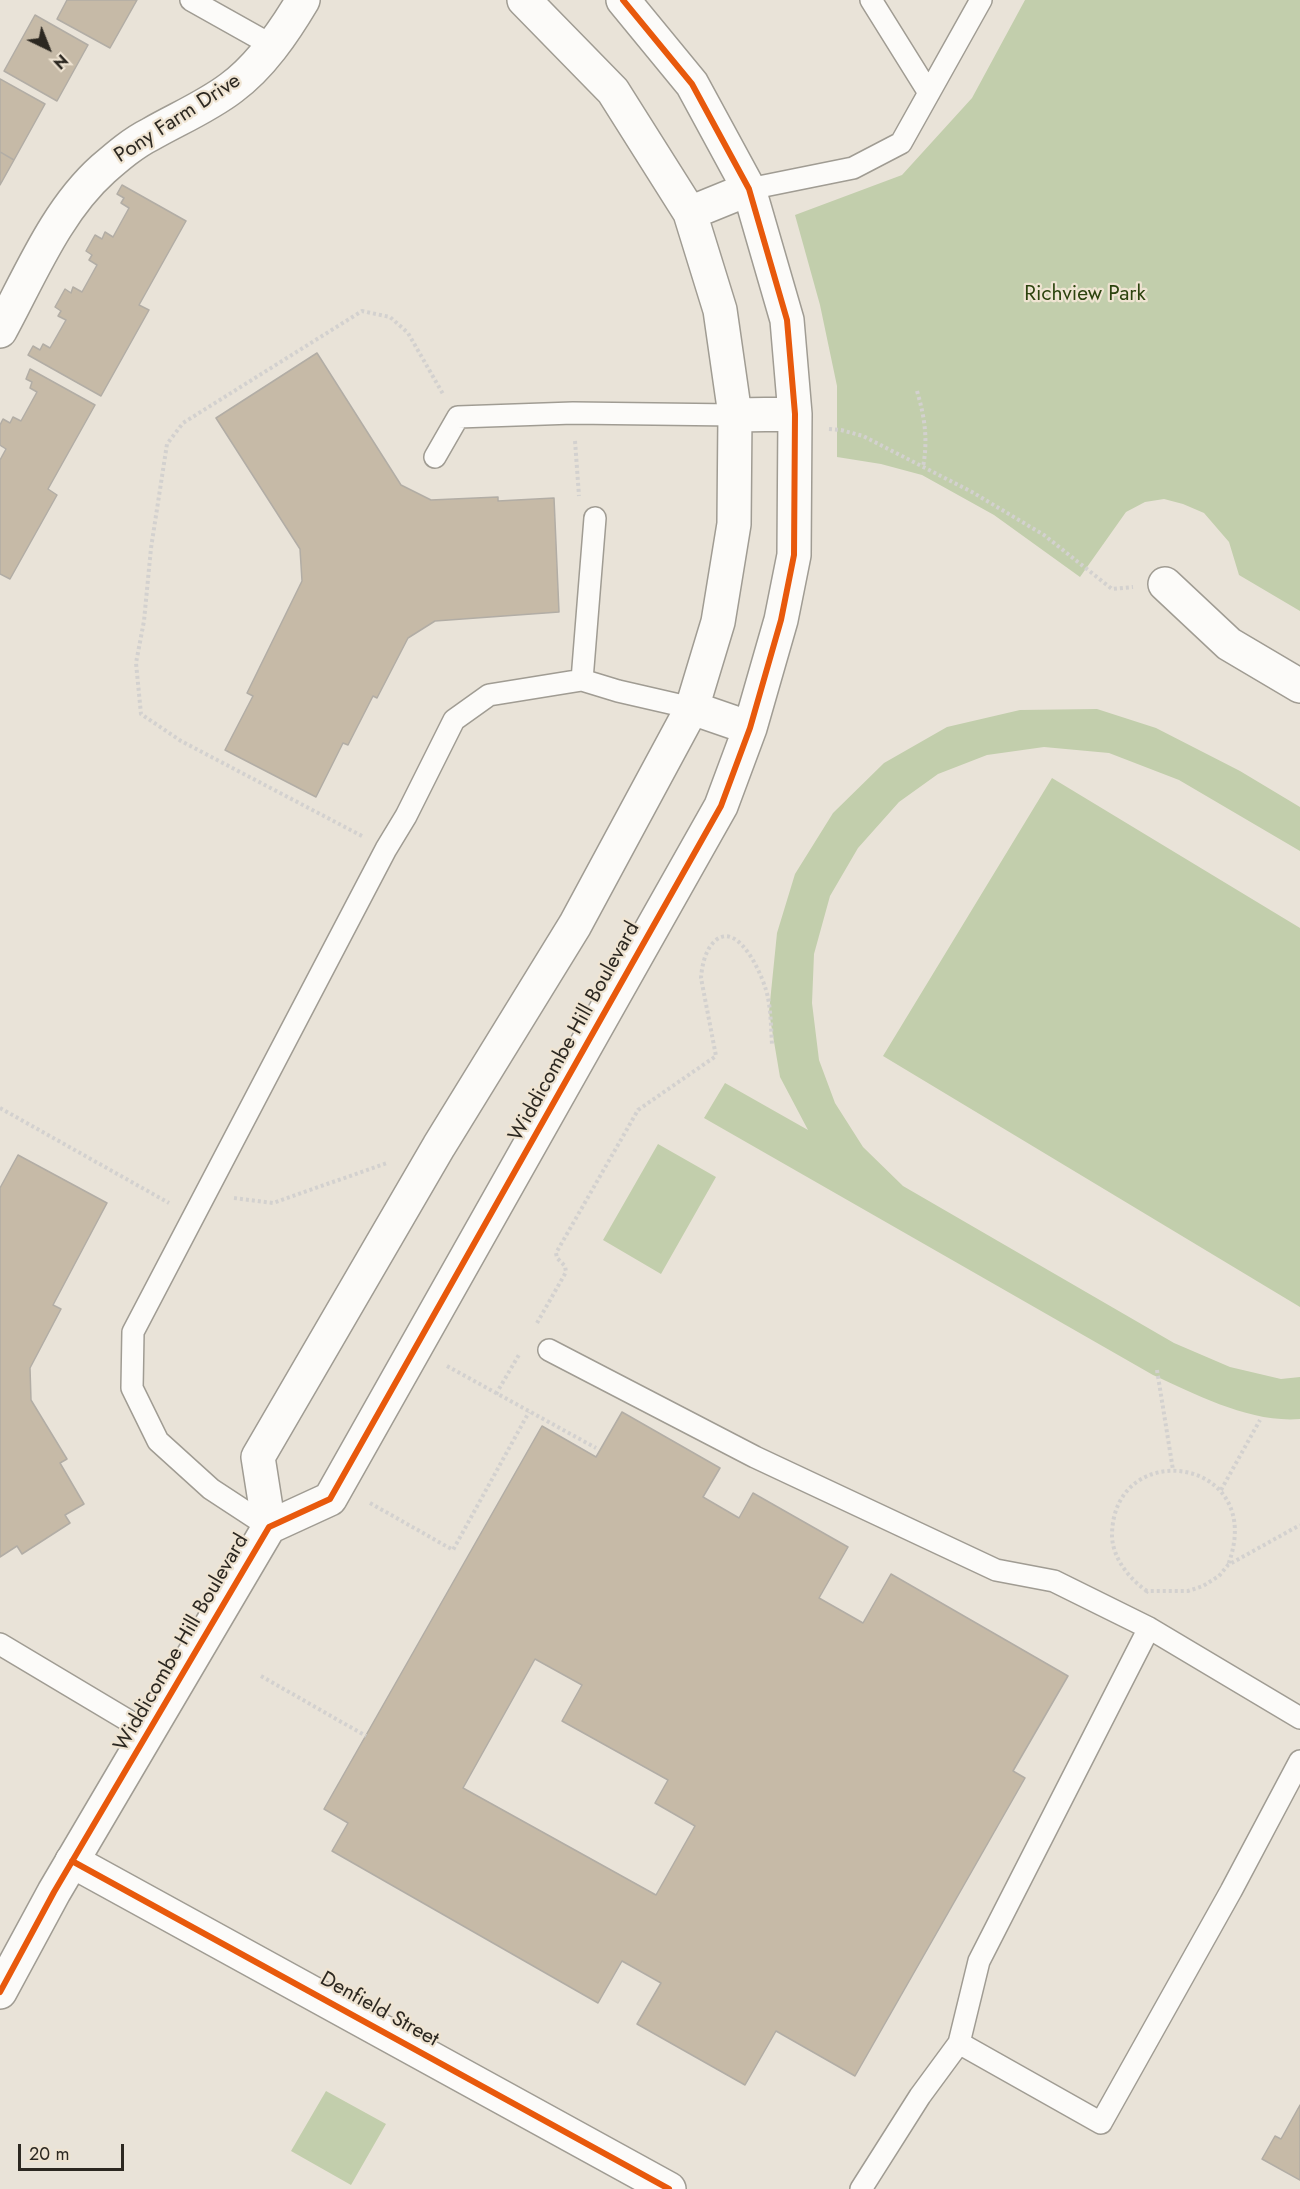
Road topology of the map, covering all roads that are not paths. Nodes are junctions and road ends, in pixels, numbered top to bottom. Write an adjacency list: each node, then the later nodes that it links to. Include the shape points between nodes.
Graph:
1 (191, 0): 7 (lane)
2 (303, 0): 7 (street, Pony Farm Drive)
3 (524, 0): 10 (street, Widdicombe Hill Boulevard, via 613,91)
4 (622, 0): 9 (street, Widdicombe Hill Boulevard, via 692,84)
5 (871, 0): 8 (lane)
6 (973, 4): 8 (lane)
7 (273, 45): 11 (street, Pony Farm Drive, via 231,88 141,140 101,171 62,218)
8 (928, 93): 9 (lane, via 901,143 853,168)
9 (749, 189): 10 (street); 13 (street, Widdicombe Hill Boulevard, via 787,320)
10 (690, 213): 12 (street, Widdicombe Hill Boulevard, via 720,309)
11 (0, 331)
12 (735, 415): 13 (street); 14 (lane, via 573,413 458,417); 19 (street, Widdicombe Hill Boulevard, via 734,524 718,622)
13 (795, 420): 20 (street, Widdicombe Hill Boulevard, via 794,555 781,620)
14 (435, 457)
15 (595, 518): 17 (lane)
16 (1165, 584): 18 (street, via 1229,644)
17 (582, 680): 19 (lane); 22 (lane, via 489,694 454,720 133,1332 132,1388 158,1441 211,1489)
18 (1300, 686)
19 (692, 708): 20 (street); 22 (street, Widdicombe Hill Boulevard, via 575,925 439,1146 258,1457)
20 (750, 728): 22 (street, Widdicombe Hill Boulevard, via 722,806 330,1499)
21 (549, 1350): 23 (lane, via 755,1456 996,1570 1054,1581)
22 (269, 1527): 26 (street, Widdicombe Hill Boulevard)
23 (1139, 1624): 25 (lane); 30 (lane, via 979,1960)
24 (0, 1644): 26 (lane)
25 (1300, 1718)
26 (149, 1732): 28 (street, Widdicombe Hill Boulevard)
27 (1300, 1761): 30 (lane, via 1232,1891 1101,2123)
28 (72, 1861): 29 (street, Widdicombe Hill Boulevard); 31 (street, Denfield Street)
29 (0, 1992)
30 (959, 2043): 32 (lane)
31 (669, 2189)
32 (861, 2189)

